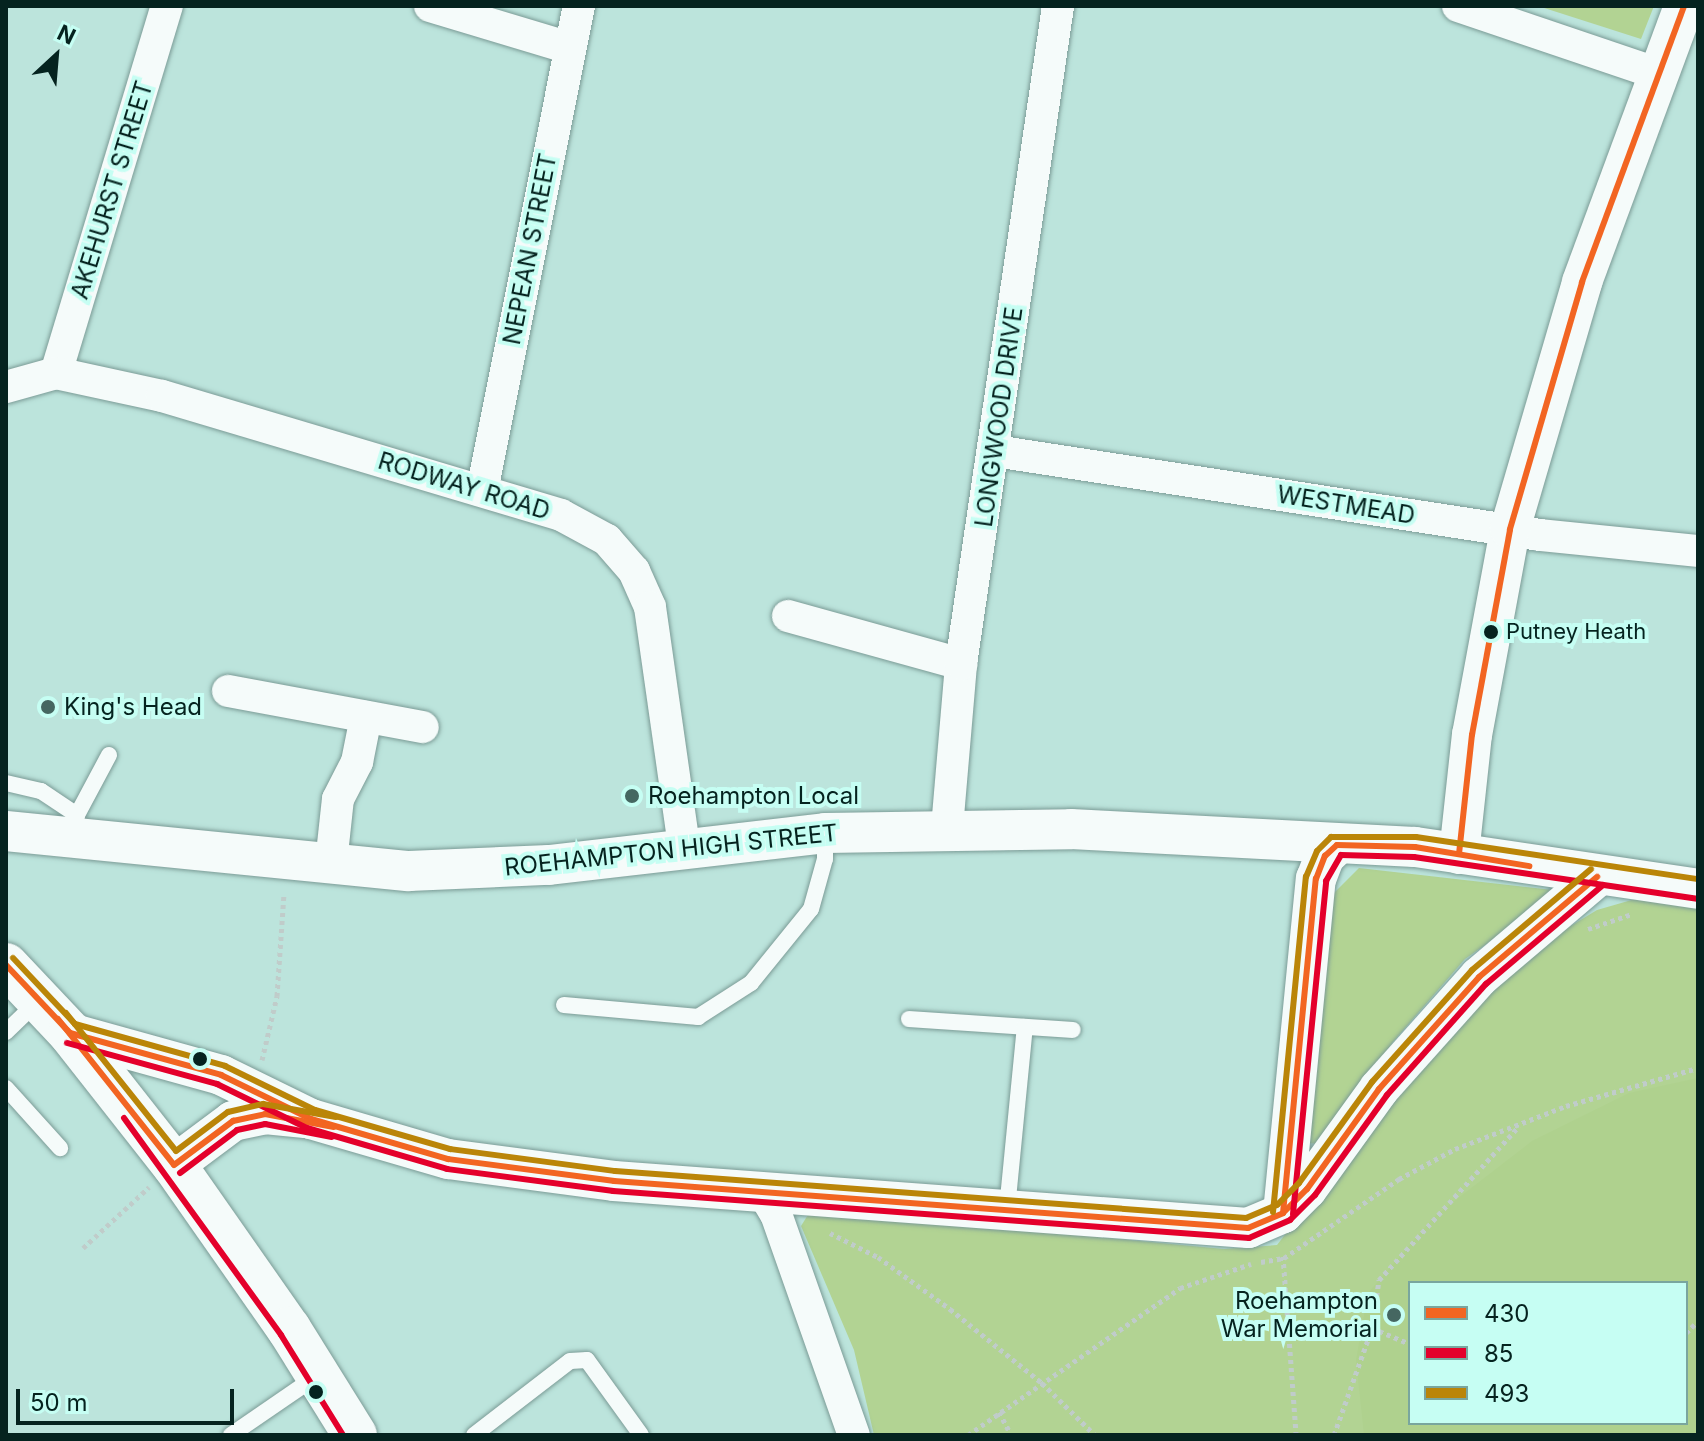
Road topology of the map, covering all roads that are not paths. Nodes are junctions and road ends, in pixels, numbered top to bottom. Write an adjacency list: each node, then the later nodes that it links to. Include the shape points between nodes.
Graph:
1 (167, 6): 9 (street, AKEHURST STREET)
2 (430, 6): 7 (street)
3 (579, 6): 7 (street, NEPEAN STREET)
4 (1058, 6): 11 (street, LONGWOOD DRIVE)
5 (1458, 6): 8 (street)
6 (1684, 6): 8 (street)
7 (570, 48): 12 (street, NEPEAN STREET)
8 (1656, 73): 13 (street, via 1557,359)
9 (56, 373): 10 (street, RODWAY ROAD); 12 (street, RODWAY ROAD, via 162,396)
10 (6, 387)
11 (995, 451): 13 (street, WESTMEAD); 16 (street, LONGWOOD DRIVE)
12 (482, 491): 27 (street, RODWAY ROAD, via 561,515 607,540 634,571 650,607)
13 (1510, 529): 14 (street, WESTMEAD); 28 (street, via 1472,735)
14 (1698, 551)
15 (788, 616): 16 (street)
16 (961, 664): 23 (street, LONGWOOD DRIVE)
17 (228, 691): 18 (street)
18 (366, 717): 19 (street); 29 (street, via 357,762 338,799)
19 (423, 727)
20 (109, 755): 22 (lane)
21 (6, 783): 22 (lane, via 41,791)
22 (75, 827): 24 (street, ROEHAMPTON HIGH STREET); 29 (street, ROEHAMPTON HIGH STREET)
23 (947, 828): 25 (street, ROEHAMPTON HIGH STREET); 26 (street, ROEHAMPTON HIGH STREET, via 1221,835)
24 (6, 831)
25 (825, 833): 27 (street, ROEHAMPTON HIGH STREET); 34 (lane, via 825,859 811,909 751,983 698,1017)
26 (1337, 845): 28 (street); 46 (street, via 1325,856 1316,879)
27 (684, 846): 29 (street, ROEHAMPTON HIGH STREET, via 549,865 456,870)
28 (1459, 854): 30 (street)
29 (331, 863)
30 (1597, 877): 31 (street); 46 (street, via 1479,977 1379,1089 1307,1189)
31 (1698, 889)
32 (6, 965): 33 (highway)
33 (39, 1000): 38 (lane); 39 (highway)
34 (564, 1005)
35 (909, 1019): 36 (lane)
36 (1025, 1027): 37 (lane); 45 (lane)
37 (1073, 1030)
38 (6, 1032)
39 (70, 1033): 41 (street, via 255,1089); 43 (highway)
40 (6, 1088): 42 (lane)
41 (311, 1119): 43 (street, via 265,1114 233,1121); 44 (street, via 448,1159)
42 (60, 1148)
43 (174, 1165): 47 (highway)
44 (769, 1202): 45 (street); 52 (street)
45 (1007, 1210): 46 (street, via 1248,1228)
46 (1290, 1225)
47 (318, 1375): 48 (lane); 49 (highway)
48 (231, 1435)
49 (355, 1435)
50 (474, 1435): 51 (lane, via 570,1361 587,1360)
51 (641, 1435)
52 (854, 1435)

